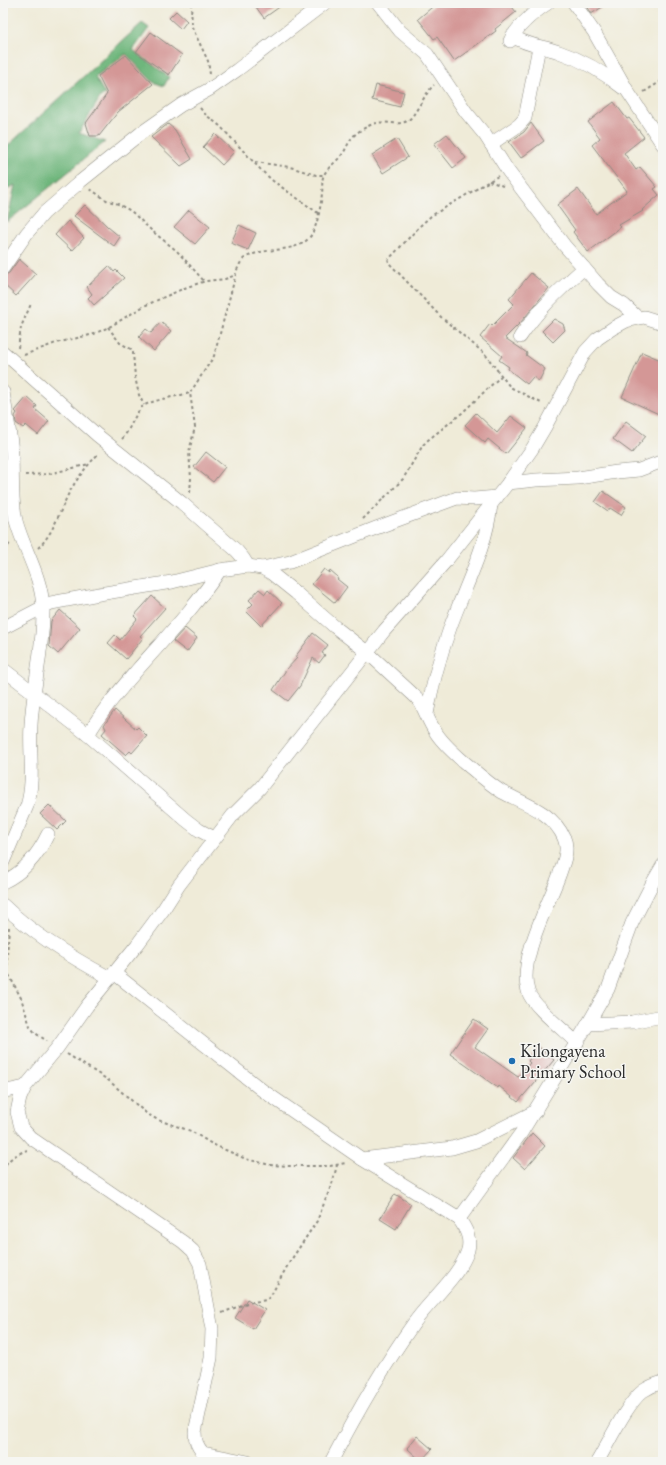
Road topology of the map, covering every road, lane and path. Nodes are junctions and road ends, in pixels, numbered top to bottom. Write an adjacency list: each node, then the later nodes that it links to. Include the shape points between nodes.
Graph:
1 (191, 3): 9 (path, via 192,27 210,70 209,83)
2 (325, 3): 9 (street, via 238,70)
3 (378, 3): 7 (street, via 400,30 427,54)
4 (548, 3): 6 (street, via 530,16 511,38)
5 (574, 3): 10 (street, via 594,32)
6 (539, 48): 10 (street, via 587,63 607,75); 11 (street, via 525,118)
7 (443, 78): 11 (street); 15 (path, via 429,90 408,121 379,122 355,135 343,154)
8 (663, 80): 10 (path)
9 (200, 95): 13 (path, via 202,110); 16 (street, via 141,133)
10 (630, 95): 12 (street)
11 (491, 144): 14 (street)
12 (663, 145)
13 (254, 162): 15 (path); 17 (path, via 273,181)
14 (508, 171): 19 (street); 28 (path, via 431,216 388,262 441,317 485,354)
15 (324, 175): 17 (path)
16 (81, 181): 18 (street, via 44,213); 21 (path, via 104,199 131,211 173,248)
17 (318, 213): 20 (path, via 309,239 295,246 266,250 244,258)
18 (3, 268)
19 (584, 268): 23 (street, via 611,297); 26 (street, via 551,298)
20 (236, 275): 21 (path, via 226,279); 30 (path, via 214,356)
21 (204, 281): 25 (path, via 153,301)
22 (31, 304): 27 (path)
23 (638, 318): 24 (street, via 644,317); 32 (street, via 613,328 585,352)
24 (663, 324)
25 (108, 327): 27 (path, via 87,336 56,342); 31 (path, via 120,343 132,351 136,384)
26 (520, 337)
27 (11, 356): 33 (street)
28 (502, 376): 32 (path, via 510,387); 40 (path, via 423,445 403,479 364,518)
29 (3, 392): 36 (street, via 10,436)
30 (190, 393): 31 (path); 39 (path, via 195,426 189,452 191,478)
31 (144, 406): 33 (path, via 124,436)
32 (554, 409): 37 (street, via 532,449)
33 (110, 445): 35 (path); 39 (street)
34 (663, 461): 37 (street, via 639,470)
35 (90, 463): 36 (path, via 49,474); 41 (path, via 76,481 48,536)
36 (9, 476): 41 (street, via 16,521)
37 (508, 483): 38 (street)
38 (494, 500): 40 (street, via 457,498); 47 (street, via 446,561); 50 (street, via 484,537 449,629 431,688)
39 (188, 508): 42 (street, via 237,551)
40 (360, 534): 43 (street, via 290,562)
41 (29, 555): 45 (street)
42 (248, 566): 43 (street); 44 (street)
43 (262, 568): 47 (street)
44 (220, 570): 45 (street); 51 (street, via 192,607 118,692)
45 (43, 607): 46 (street); 49 (street)
46 (3, 628)
47 (367, 652): 50 (street, via 418,699); 53 (street, via 260,788)
48 (3, 669): 49 (street)
49 (35, 692): 51 (street); 54 (street, via 31,723 30,797)
50 (427, 714): 61 (street, via 435,732 464,761 501,791 532,806 553,821 564,837 566,849 563,864 529,950 525,972 528,992 541,1010)
51 (88, 735): 53 (street, via 186,820)
52 (48, 834): 56 (street, via 38,854 17,874)
53 (214, 838): 58 (street, via 137,946)
54 (3, 862)
55 (663, 865): 60 (street, via 632,924 608,989)
56 (3, 882)
57 (6, 908): 58 (street, via 62,951); 62 (path, via 8,973 21,998 30,1026 39,1036)
58 (112, 975): 62 (street); 67 (street, via 262,1090)
59 (663, 1016): 60 (street, via 632,1022)
60 (588, 1024): 61 (street)
61 (577, 1043): 65 (street)
62 (58, 1047): 63 (street); 68 (path, via 108,1080 146,1113 191,1131 212,1144 246,1159 270,1165)
63 (25, 1087): 64 (street); 66 (street, via 17,1112 21,1127)
64 (3, 1091)
65 (536, 1111): 67 (street, via 476,1141 452,1148); 70 (street)
66 (42, 1145): 69 (path, via 15,1156 8,1161); 71 (street, via 193,1251 200,1264)
67 (362, 1159): 68 (path); 70 (street)
68 (337, 1164): 71 (path, via 334,1180 317,1221 270,1297 235,1307)
69 (3, 1170)
70 (460, 1219): 74 (street, via 469,1237 468,1249 462,1263 415,1321 388,1361)
71 (210, 1319): 73 (street, via 212,1358 194,1432 195,1441 203,1453)
72 (663, 1382): 75 (street, via 642,1392 634,1401)
73 (248, 1462)
74 (331, 1462)
75 (597, 1462)

